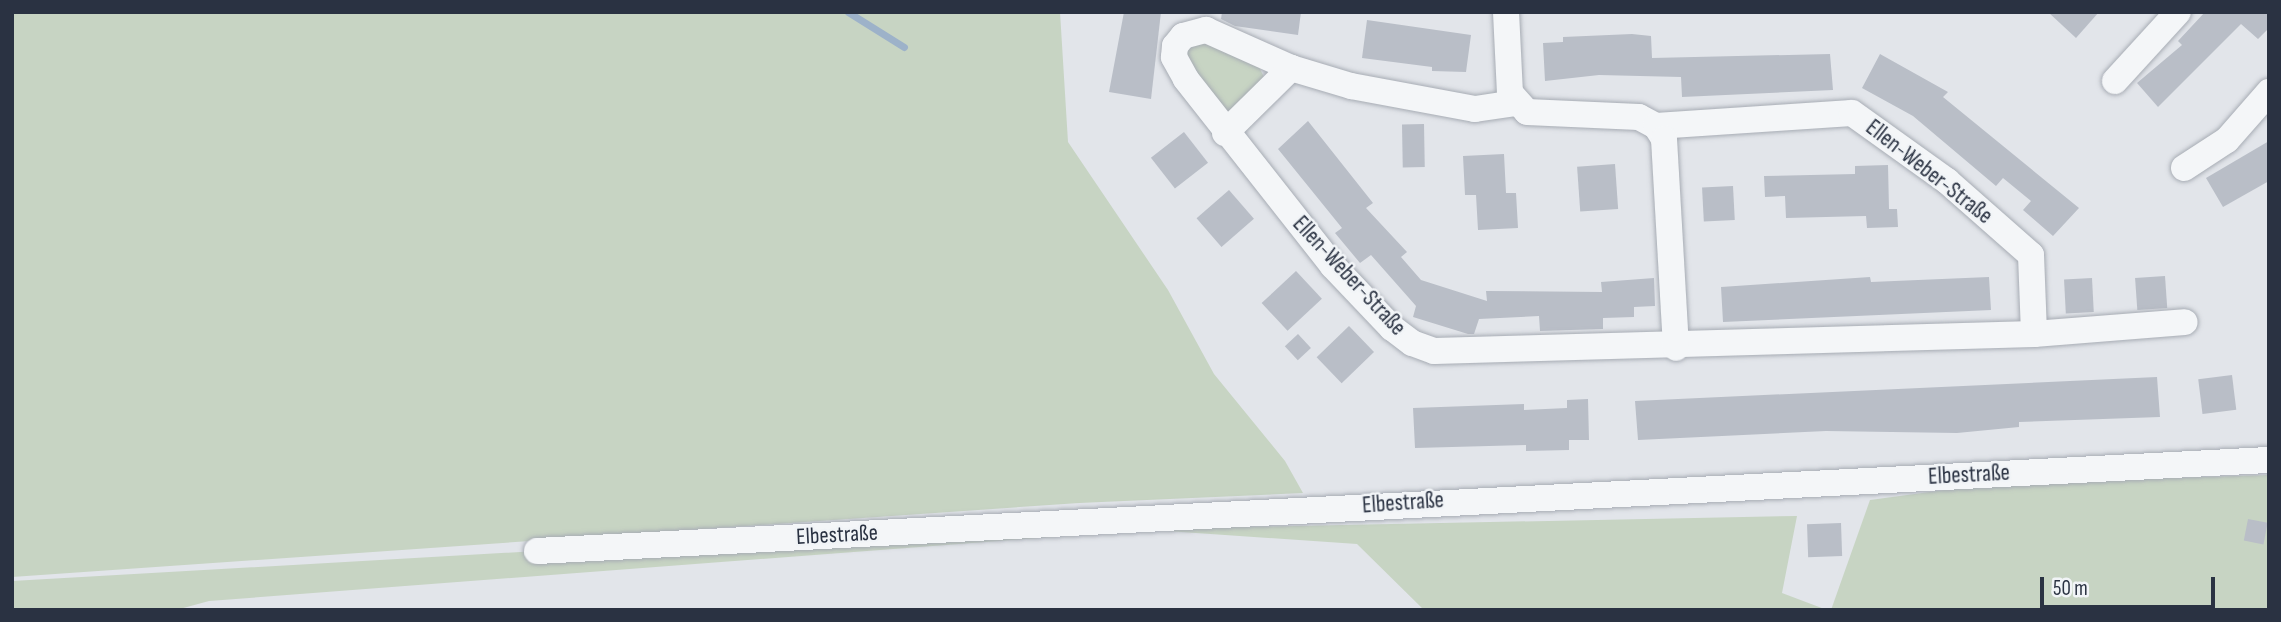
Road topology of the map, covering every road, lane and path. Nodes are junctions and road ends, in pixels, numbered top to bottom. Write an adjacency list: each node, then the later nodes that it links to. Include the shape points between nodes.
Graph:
1 (1506, 12): 6 (street, via 1510,93)
2 (2178, 12): 4 (street)
3 (1291, 68): 6 (street, Ellen-Weber-Straße, via 1351,86 1475,109); 8 (street); 8 (street, Ellen-Weber-Straße, via 1206,30 1183,36 1174,57)
4 (2115, 81)
5 (2269, 92): 9 (street, via 2227,140)
6 (1515, 103): 7 (street, Ellen-Weber-Straße, via 1542,115 1639,117)
7 (1656, 125): 11 (street, Ellen-Weber-Straße, via 1852,113 1947,181 2031,255); 12 (street, via 1664,139)
8 (1225, 133): 12 (street, Ellen-Weber-Straße, via 1333,266 1412,343 1462,354)
9 (2184, 167)
10 (2185, 322): 11 (street, Ellen-Weber-Straße)
11 (2034, 334): 12 (street, Ellen-Weber-Straße)
12 (1676, 348)
13 (2269, 460): 14 (street, Elbestraße)
14 (537, 551)

